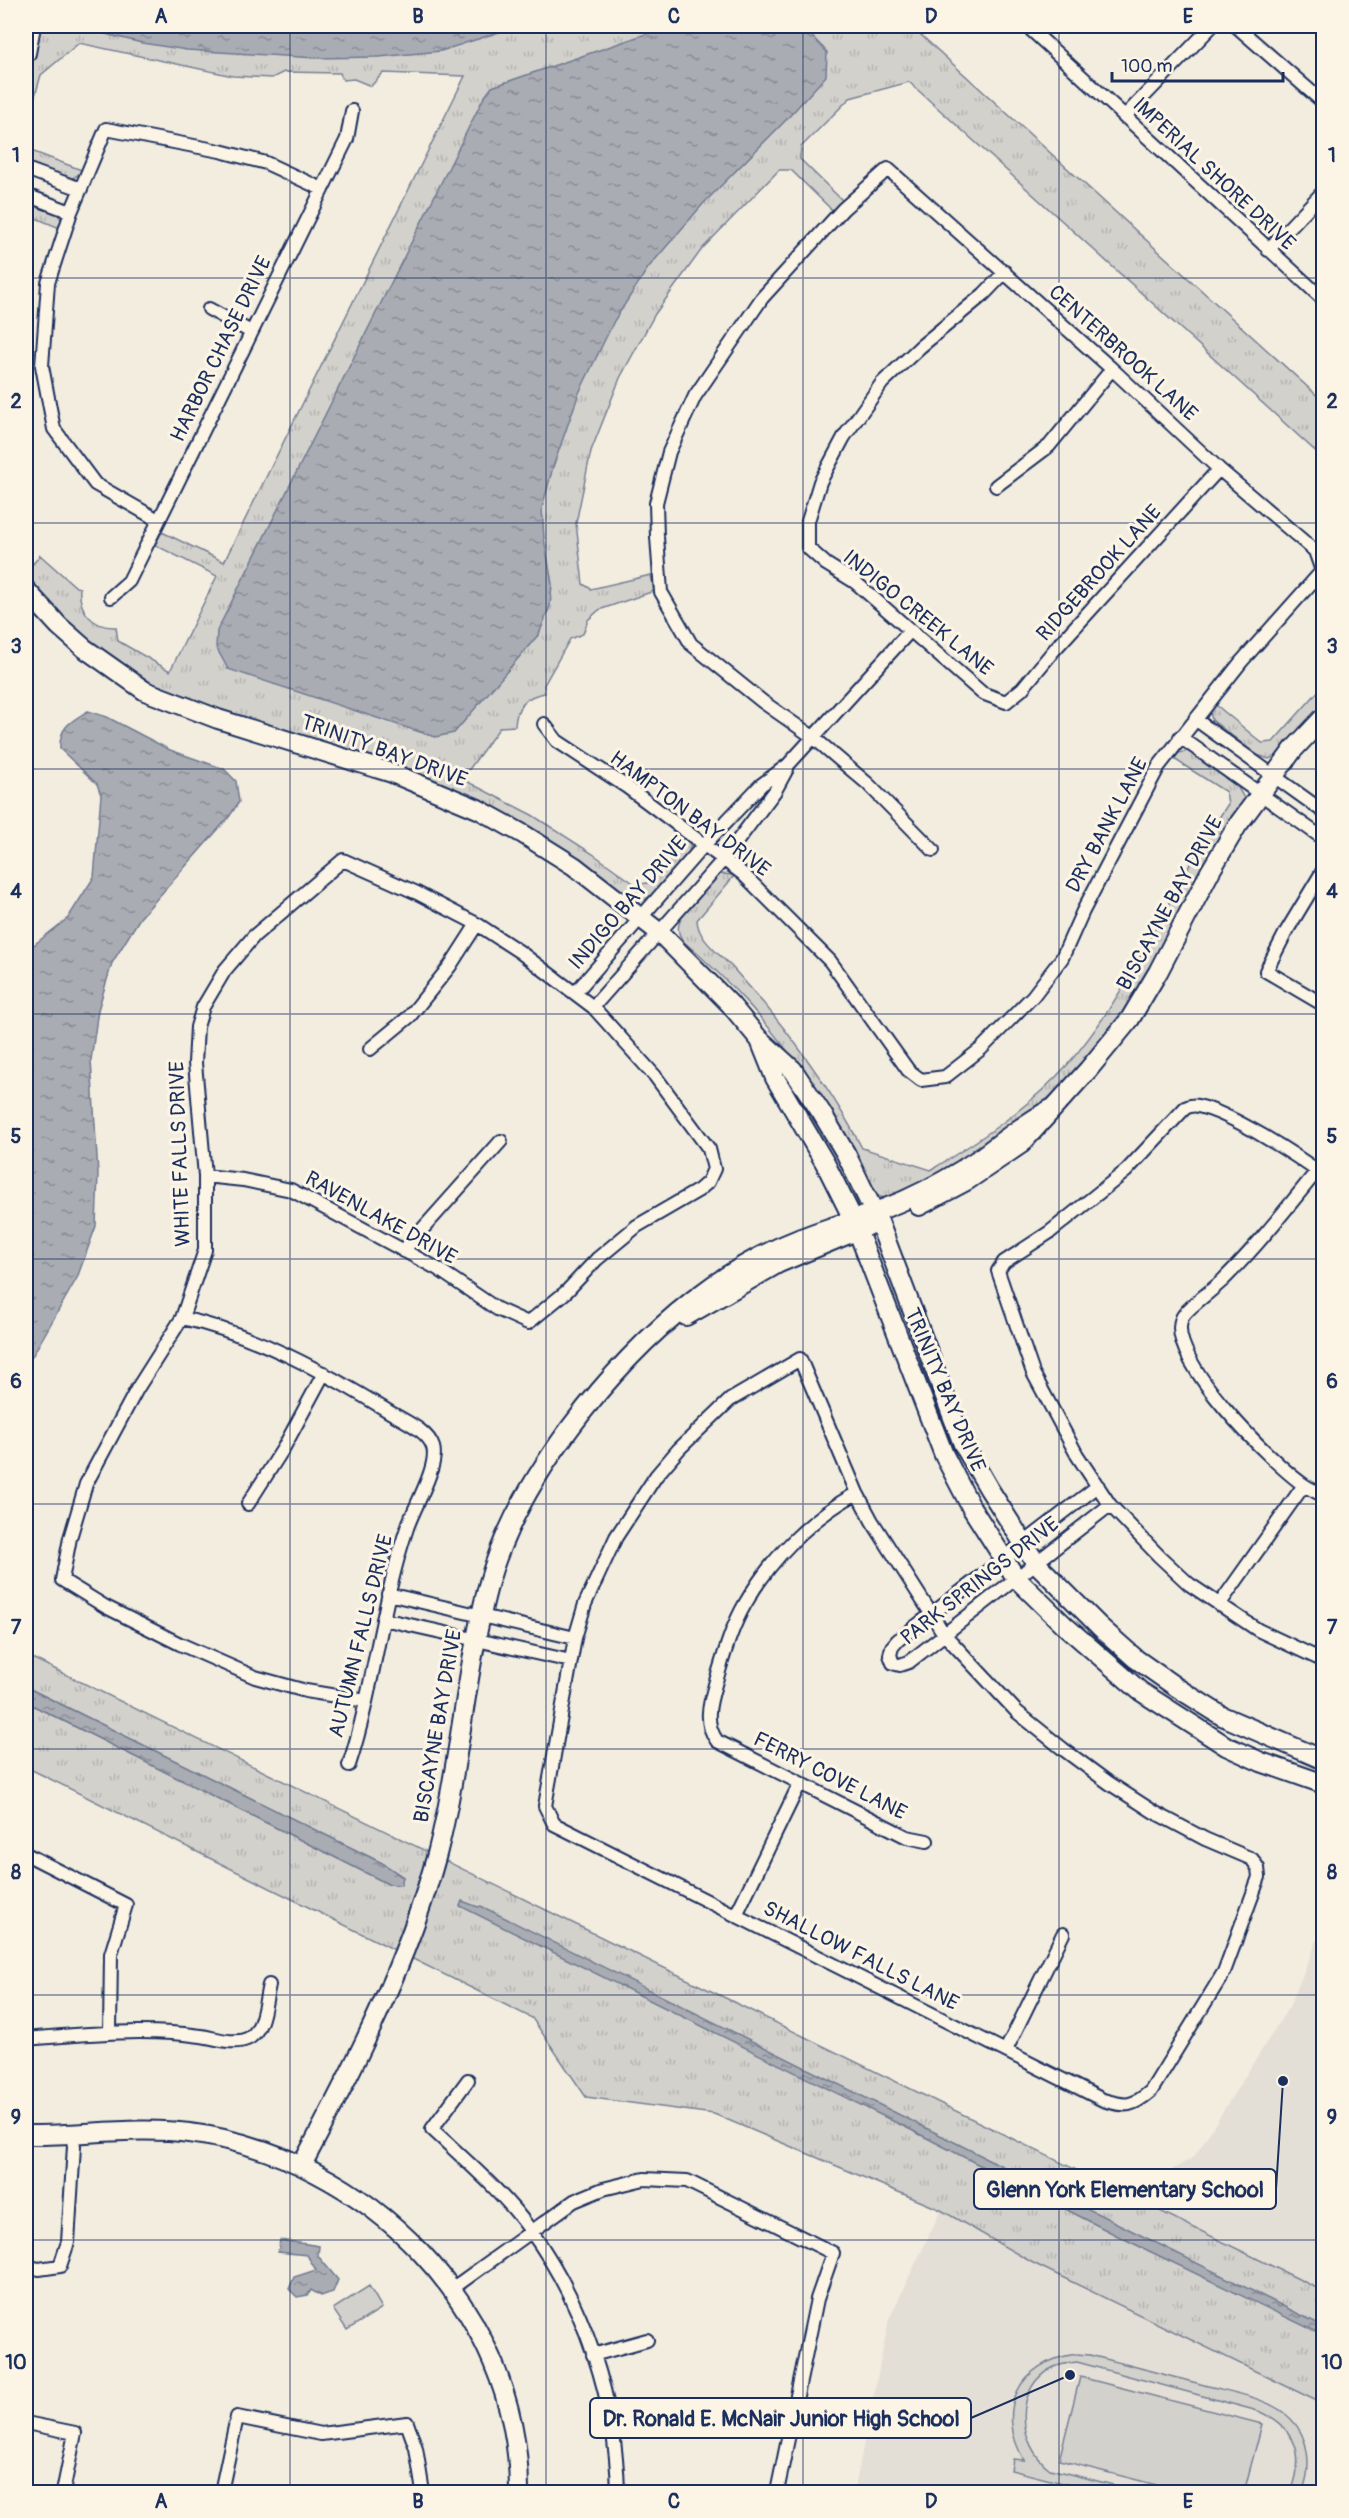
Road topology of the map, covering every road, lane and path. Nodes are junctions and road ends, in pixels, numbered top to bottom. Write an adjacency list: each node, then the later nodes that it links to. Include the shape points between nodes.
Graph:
1 (31, 26): 5 (street)
2 (1028, 26): 8 (street, IMPERIAL SHORE DRIVE)
3 (1212, 26): 8 (street)
4 (1236, 26): 6 (street)
5 (26, 53)
6 (1323, 103)
7 (352, 111): 11 (street, HARBOR CHASE DRIVE, via 347,139)
8 (1124, 117): 15 (street, IMPERIAL SHORE DRIVE)
9 (26, 169): 10 (street)
10 (81, 189): 11 (street, via 106,129 266,163); 14 (street)
11 (322, 189): 19 (street, HARBOR CHASE DRIVE)
12 (1323, 191): 15 (street)
13 (26, 195): 14 (street)
14 (71, 212): 23 (street, via 48,283 42,366 54,429 94,484)
15 (1268, 250): 17 (street, IMPERIAL SHORE DRIVE)
16 (1005, 272): 20 (street, CENTERBROOK LANE); 27 (street, INDIGO CREEK LANE, via 882,383 844,437 820,483 808,521 808,548 855,582); 32 (street, CENTERBROOK LANE, via 888,169 843,209 762,298 695,396 669,452 656,503 661,592 691,644)
17 (1323, 300)
18 (209, 309): 19 (street)
19 (251, 332): 23 (street, HARBOR CHASE DRIVE)
20 (1112, 369): 21 (street, CENTERBROOK LANE); 22 (street, via 1049,446)
21 (1219, 469): 24 (street, CENTERBROOK LANE, via 1315,551); 28 (street, RIDGEBROOK LANE, via 1022,689)
22 (996, 486)
23 (158, 520): 26 (street, HARBOR CHASE DRIVE, via 129,581)
24 (1322, 571): 30 (street, DRY BANK LANE)
25 (26, 590): 43 (street, TRINITY BAY DRIVE, via 84,648 145,691 432,789 523,834 574,866)
26 (111, 597)
27 (910, 631): 28 (street, INDIGO CREEK LANE, via 982,693); 32 (street, INDIGO BAY DRIVE)
28 (1006, 702)
29 (1323, 717): 35 (street, BISCAYNE BAY DRIVE)
30 (1195, 719): 33 (street, DRY BANK LANE); 35 (street)
31 (544, 724): 39 (street, HAMPTON BAY DRIVE, via 557,741)
32 (813, 737): 34 (street, INDIGO BAY DRIVE); 40 (street, via 868,784)
33 (1180, 737): 36 (street); 51 (street, DRY BANK LANE, via 1159,766 1062,958 1033,996 981,1049 945,1077)
34 (789, 765): 39 (street, INDIGO BAY DRIVE, via 761,785); 41 (street, INDIGO BAY DRIVE, via 775,791)
35 (1273, 776): 36 (street, BISCAYNE BAY DRIVE); 37 (street)
36 (1260, 794): 38 (street); 55 (street, BISCAYNE BAY DRIVE, via 1210,870 1130,1019 1088,1070 1051,1109 975,1161)
37 (1323, 812)
38 (1323, 839)
39 (704, 845): 41 (street, HAMPTON BAY DRIVE); 43 (street, INDIGO BAY DRIVE)
40 (933, 850)
41 (723, 860): 45 (street, INDIGO BAY DRIVE); 51 (street, HAMPTON BAY DRIVE, via 743,874 830,961 908,1070)
42 (1323, 869): 47 (street, via 1266,971)
43 (643, 918): 45 (street, TRINITY BAY DRIVE); 46 (street, INDIGO BAY DRIVE)
44 (477, 924): 46 (street); 50 (street, via 410,1016); 54 (street, WHITE FALLS DRIVE, via 344,860 254,936 225,970 196,1027 195,1063)
45 (660, 933): 48 (street, INDIGO BAY DRIVE); 49 (street, TRINITY BAY DRIVE)
46 (575, 993): 48 (street)
47 (1323, 1005)
48 (592, 1007): 57 (street, RAVENLAKE DRIVE, via 655,1076 709,1149 714,1169 708,1182 638,1226 528,1323 497,1309 438,1269)
49 (759, 1039): 55 (street, TRINITY BAY DRIVE, via 793,1070 821,1112); 56 (street, TRINITY BAY DRIVE, via 775,1078 825,1163)
50 (370, 1049)
51 (921, 1080)
52 (501, 1141): 57 (street)
53 (1320, 1174): 60 (street, via 1231,1272 1182,1317 1179,1330 1182,1347 1224,1409); 61 (street, via 1216,1112 1196,1105 1185,1108 1117,1179 1050,1232 1004,1262 998,1271 1033,1373)
54 (205, 1176): 57 (street, RAVENLAKE DRIVE, via 291,1190); 58 (street, WHITE FALLS DRIVE, via 205,1250)
55 (876, 1217): 56 (street, BISCAYNE BAY DRIVE); 66 (street, TRINITY BAY DRIVE, via 963,1444)
56 (855, 1225): 67 (street, TRINITY BAY DRIVE, via 944,1455 971,1507); 73 (street, BISCAYNE BAY DRIVE, via 797,1239 715,1283 603,1385 550,1456 504,1540)
57 (403, 1251)
58 (182, 1318): 59 (street, via 215,1325 259,1342); 80 (street, WHITE FALLS DRIVE, via 136,1389 86,1484 62,1580 106,1607 255,1677)
59 (324, 1373): 64 (street); 70 (street, AUTUMN FALLS DRIVE, via 423,1433 434,1449 434,1466 408,1525)
60 (1304, 1485): 63 (street); 71 (street)
61 (1098, 1486): 65 (street); 66 (street, PARK SPRINGS DRIVE)
62 (857, 1493): 72 (street); 76 (street, via 800,1359 730,1400 656,1476 598,1572); 83 (street, FERRY COVE LANE, via 819,1516 768,1570 744,1605 725,1650 710,1705 708,1724 717,1742)
63 (1323, 1496)
64 (248, 1504)
65 (1110, 1505): 68 (street, PARK SPRINGS DRIVE); 71 (street, via 1159,1556)
66 (1024, 1544): 67 (street, PARK SPRINGS DRIVE); 68 (street, TRINITY BAY DRIVE)
67 (1005, 1559): 69 (street, TRINITY BAY DRIVE); 72 (street, PARK SPRINGS DRIVE)
68 (1036, 1563): 69 (street, PARK SPRINGS DRIVE); 81 (street, TRINITY BAY DRIVE, via 1100,1627 1176,1687 1222,1716)
69 (1016, 1578): 75 (street, PARK SPRINGS DRIVE); 84 (street, TRINITY BAY DRIVE, via 1107,1664 1172,1713 1227,1746)
70 (388, 1594): 73 (street); 74 (street, AUTUMN FALLS DRIVE)
71 (1219, 1605): 78 (street, via 1258,1630)
72 (932, 1615): 75 (street); 75 (street, PARK SPRINGS DRIVE, via 892,1647 893,1663 909,1662)
73 (481, 1616): 76 (street); 77 (street, BISCAYNE BAY DRIVE)
74 (383, 1619): 77 (street); 80 (street, AUTUMN FALLS DRIVE)
75 (944, 1634): 92 (street, SHALLOW FALLS LANE, via 1017,1712 1109,1783 1154,1812 1252,1859 1258,1868 1259,1877 1224,1972 1151,2091 1136,2104 1103,2100)
76 (575, 1638): 79 (street)
77 (476, 1640): 79 (street); 96 (street, BISCAYNE BAY DRIVE, via 445,1817 425,1894 387,1990)
78 (1323, 1660)
79 (571, 1661): 87 (street, SHALLOW FALLS LANE, via 545,1806 554,1824)
80 (366, 1701): 82 (street, AUTUMN FALLS DRIVE)
81 (1323, 1760)
82 (349, 1765)
83 (800, 1783): 85 (street, FERRY COVE LANE, via 907,1837); 87 (street)
84 (1323, 1784)
85 (927, 1841)
86 (26, 1854): 90 (street, via 126,1905 111,1954)
87 (736, 1915): 92 (street, SHALLOW FALLS LANE)
88 (1063, 1934): 92 (street)
89 (269, 1985): 90 (street, via 258,2030 247,2039)
90 (110, 2032): 91 (street)
91 (26, 2039)
92 (1006, 2050)
93 (468, 2080): 97 (street, via 432,2129 480,2173)
94 (72, 2134): 95 (street); 96 (street, via 146,2129 190,2133 246,2144); 98 (street, via 68,2242 60,2266)
95 (26, 2135)
96 (302, 2165): 99 (street, via 338,2184 393,2224)
97 (531, 2231): 99 (street); 101 (street, via 580,2319); 108 (street, via 574,2201 603,2189 644,2180 687,2181 833,2253 817,2299)
98 (26, 2266)
99 (453, 2288): 106 (street, via 493,2364 504,2396 515,2439)
100 (647, 2340): 101 (street)
101 (593, 2355): 107 (street, via 613,2431)
102 (26, 2423): 103 (street, via 75,2433)
103 (63, 2493)
104 (221, 2493): 105 (street, via 237,2417 321,2434 407,2423 416,2448)
105 (423, 2493)
106 (519, 2493)
107 (618, 2493)
108 (777, 2493)

